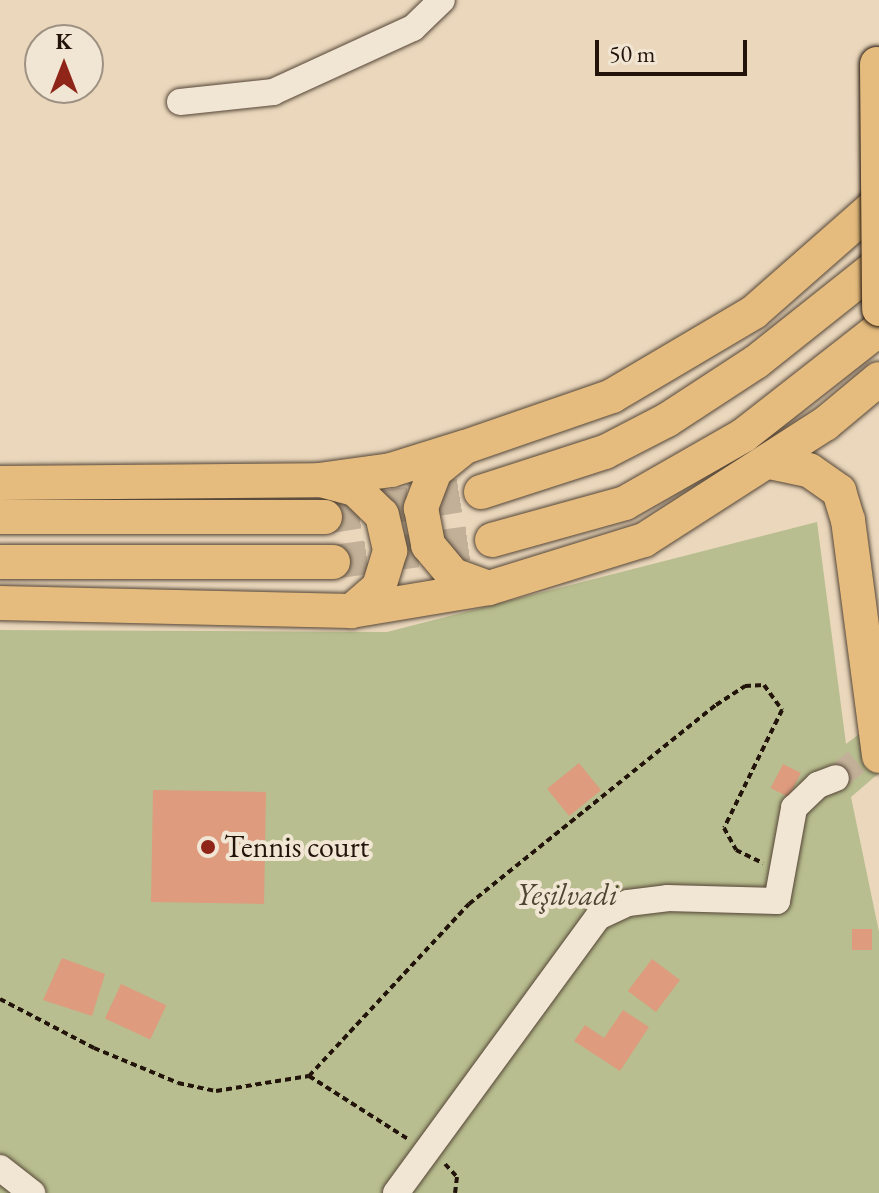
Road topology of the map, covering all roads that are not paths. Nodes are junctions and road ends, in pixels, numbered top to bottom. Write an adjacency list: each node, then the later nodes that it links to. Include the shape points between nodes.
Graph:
1 (442, 0): 3 (street, via 413,28 273,92)
2 (878, 59): 6 (main road, bridge)
3 (180, 102)
4 (879, 202): 9 (main road, via 754,312 612,396)
5 (879, 264): 13 (main road, via 756,362 667,420 605,452)
6 (879, 309)
7 (879, 329): 16 (main road, via 744,435 625,503)
8 (879, 379): 10 (main road)
9 (465, 447): 11 (main road, via 391,470); 19 (main road, via 435,471 421,508 434,552 453,575)
10 (770, 462): 19 (main road, via 644,540); 22 (main road, via 809,470 839,491 848,520)
11 (319, 480): 12 (main road); 21 (main road, via 355,489 382,515 390,551 379,587)
12 (0, 483)
13 (481, 492)
14 (0, 517): 15 (main road)
15 (325, 517)
16 (492, 540)
17 (0, 562): 18 (main road)
18 (333, 562)
19 (489, 588): 21 (main road)
20 (0, 603): 21 (main road)
21 (351, 611)
22 (879, 756)
23 (836, 778): 26 (street, via 818,785 794,808 777,901 667,898 628,903 598,917)
24 (0, 1168): 25 (street)
25 (32, 1193)
26 (396, 1193)

